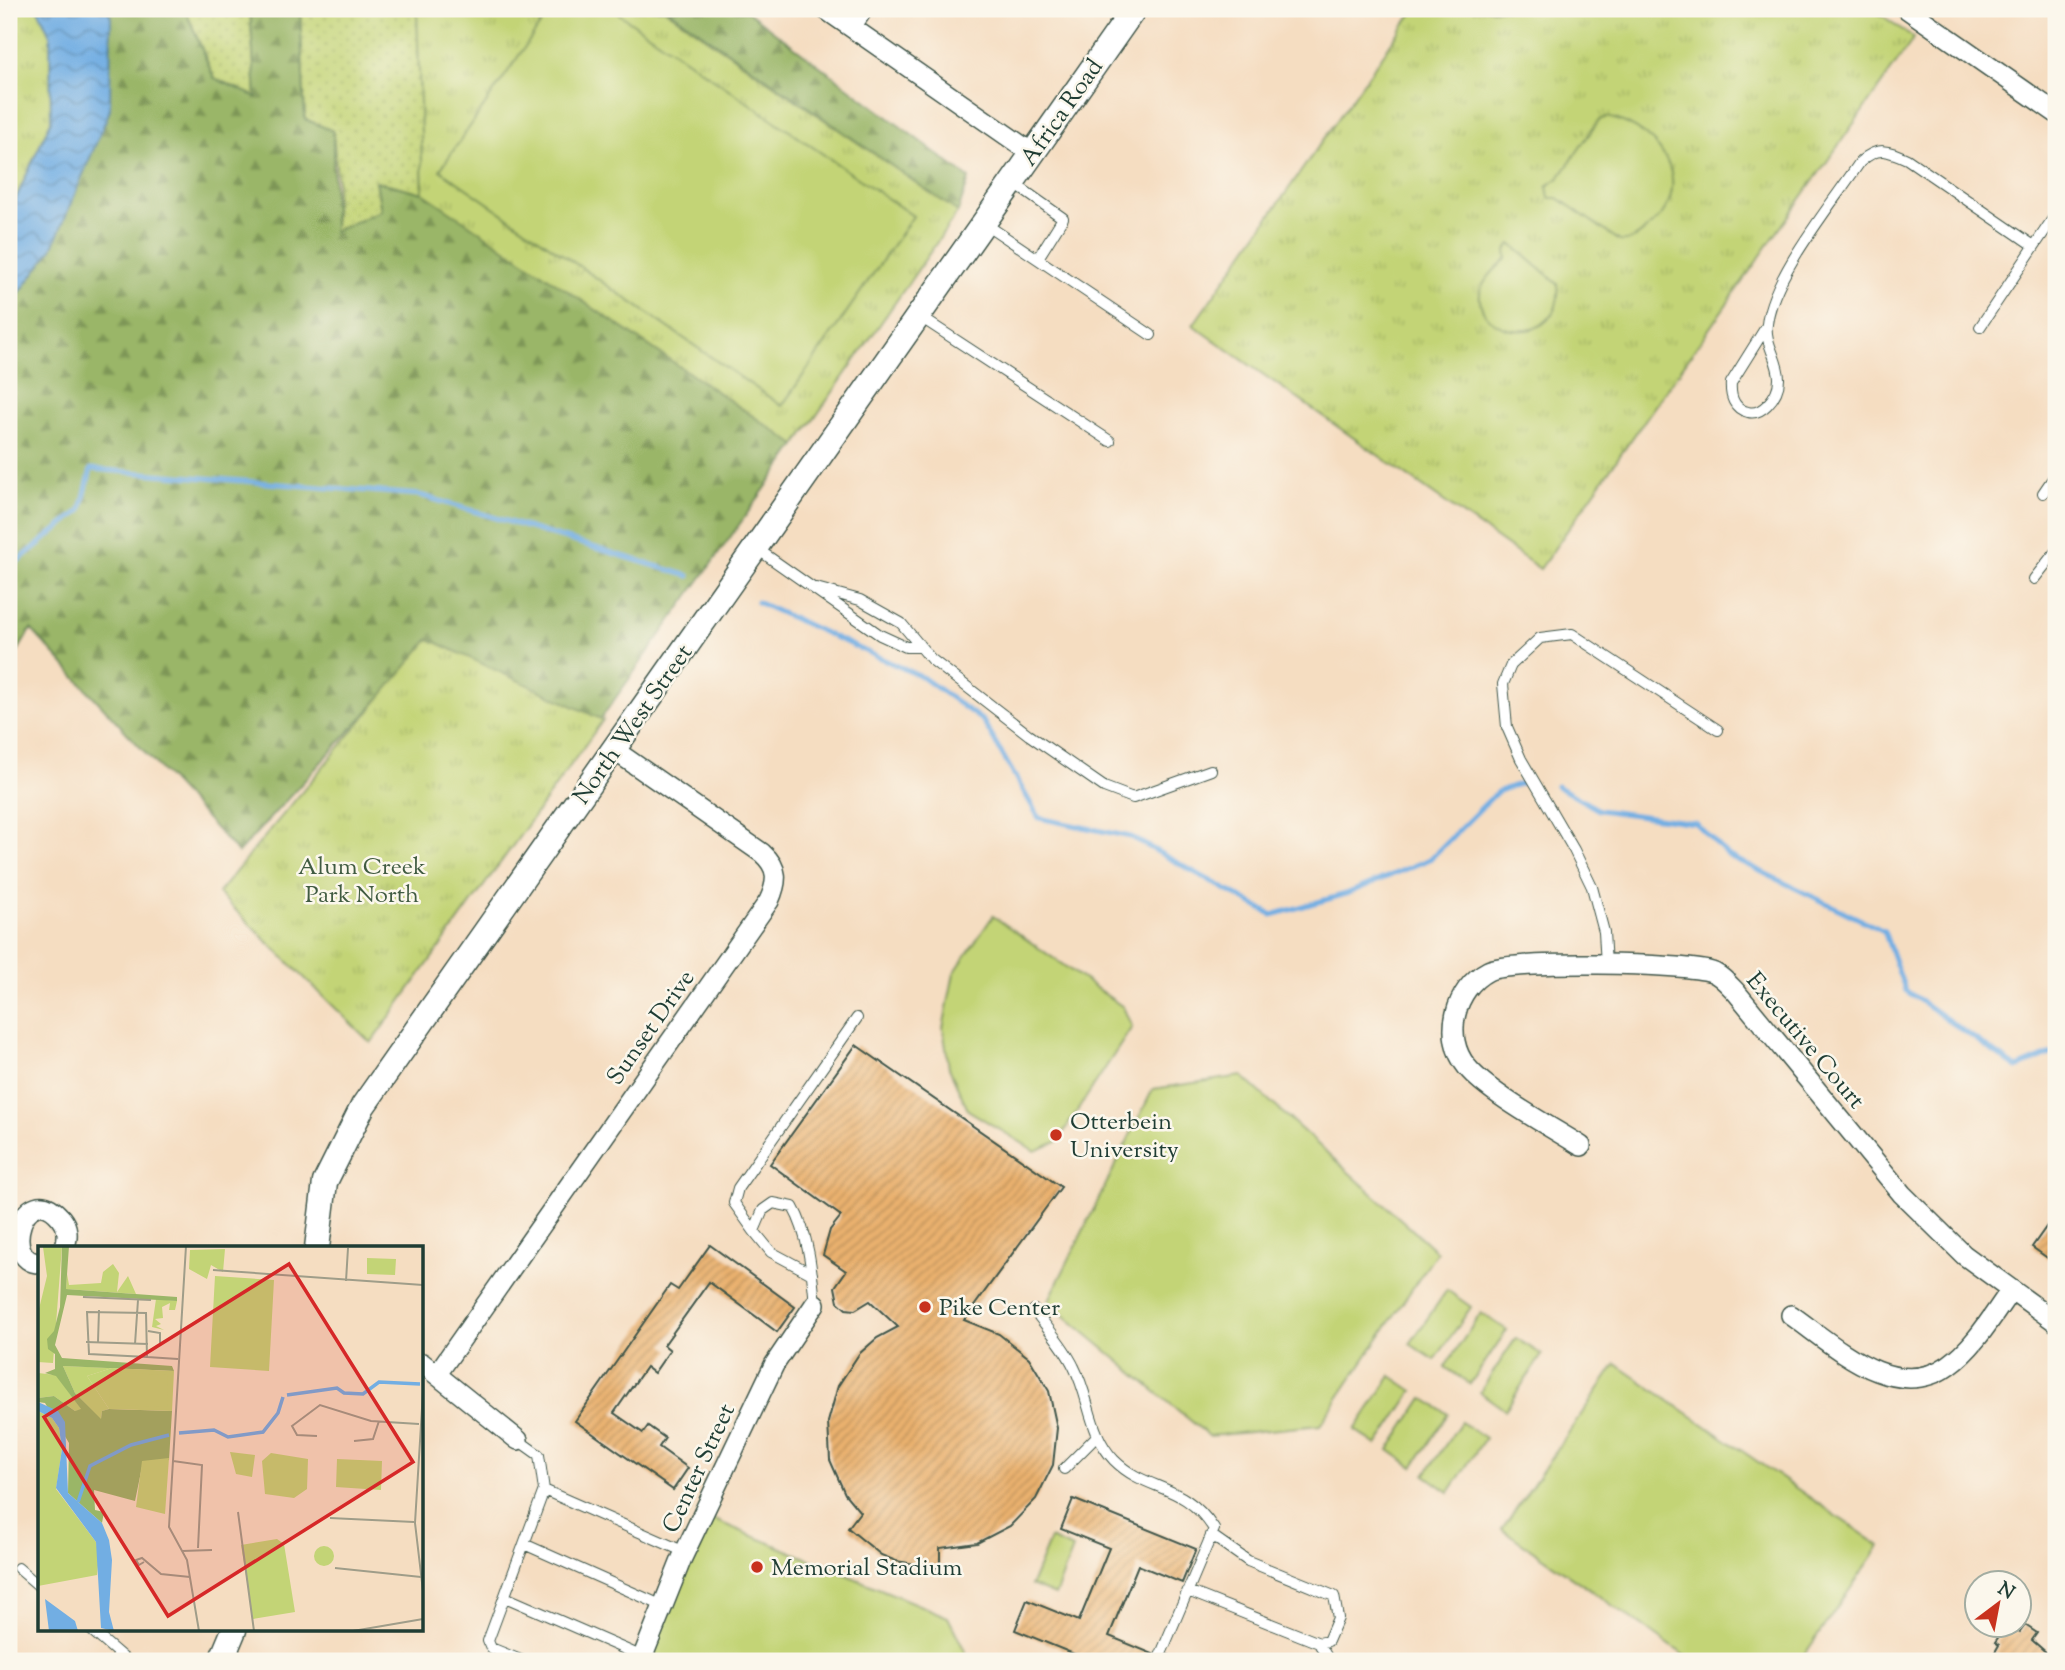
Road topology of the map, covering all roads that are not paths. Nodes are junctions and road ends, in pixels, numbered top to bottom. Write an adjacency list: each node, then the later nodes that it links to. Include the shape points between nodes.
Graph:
1 (825, 9): 5 (street)
2 (863, 9): 5 (street)
3 (1134, 9): 7 (street, Africa Road)
4 (1907, 9): 6 (street)
5 (851, 27): 7 (street)
6 (2056, 113)
7 (1032, 153): 8 (street, Africa Road)
8 (1012, 181): 10 (street, Africa Road); 12 (lane, via 1063,218)
9 (2056, 214): 11 (lane)
10 (985, 219): 12 (lane); 13 (street, North West Street)
11 (2034, 246): 14 (lane, via 1907,159 1886,149 1872,151 1860,162 1775,290); 15 (lane)
12 (1038, 258): 16 (lane)
13 (918, 315): 17 (lane); 20 (street, North West Street)
14 (1766, 327): 14 (lane, via 1779,381 1769,403 1754,413 1745,412 1730,394 1731,383)
15 (1980, 327)
16 (1151, 335)
17 (1110, 441)
18 (2056, 474): 19 (lane)
19 (2043, 493)
20 (755, 548): 23 (lane); 26 (street, North West Street)
21 (2056, 551): 22 (lane)
22 (2034, 579)
23 (816, 588): 24 (lane, via 880,635 906,647); 24 (lane, via 848,595 880,611 912,634)
24 (919, 647): 27 (lane, via 1029,735 1104,787 1133,798)
25 (1718, 730): 28 (lane, via 1572,634 1540,638 1511,665 1503,684 1507,727 1592,887 1604,932)
26 (614, 750): 33 (street, North West Street, via 363,1106 325,1182); 41 (street, Sunset Drive, via 762,853 774,867 777,884)
27 (1211, 770)
28 (1606, 965): 30 (street, Executive Court, via 1489,970 1465,990 1453,1020 1455,1045 1466,1067); 36 (street, Executive Court, via 1687,966 1715,972 1902,1194 1964,1255)
29 (857, 1018): 31 (lane, via 738,1188 734,1202)
30 (1581, 1146)
31 (754, 1230): 35 (lane, via 771,1252); 35 (lane, via 763,1210 772,1203 793,1207)
32 (64, 1246): 34 (street, via 68,1232 63,1220 54,1211 30,1208 12,1226 11,1239 24,1260)
33 (317, 1246)
34 (38, 1263)
35 (812, 1274): 37 (lane)
36 (2011, 1290): 39 (street, via 1976,1339 1949,1366 1912,1377 1888,1376 1865,1367); 40 (street, Executive Court)
37 (815, 1304): 48 (street, Center Street, via 774,1365)
38 (1034, 1310): 42 (lane, via 1074,1367)
39 (1791, 1315)
40 (2056, 1322)
41 (429, 1368): 43 (street)
42 (1096, 1437): 44 (lane); 46 (lane, via 1115,1461 1140,1479 1179,1493 1203,1512 1213,1529)
43 (517, 1440): 45 (lane, via 539,1455)
44 (1064, 1468)
45 (544, 1490): 47 (lane); 48 (lane)
46 (1211, 1535): 51 (lane); 56 (lane, via 1248,1561 1334,1596 1338,1618 1328,1641)
47 (524, 1544): 52 (lane); 53 (lane)
48 (685, 1552): 53 (street, Center Street)
49 (18, 1568): 50 (lane)
50 (38, 1585)
51 (1188, 1591): 56 (lane); 58 (lane)
52 (505, 1597): 57 (lane); 61 (lane, via 488,1644)
53 (663, 1606): 57 (street, Center Street)
54 (92, 1632): 59 (lane)
55 (233, 1632): 60 (street)
56 (1319, 1643): 62 (lane)
57 (642, 1659)
58 (1163, 1660)
59 (127, 1661)
60 (221, 1661)
61 (523, 1661)
62 (1329, 1661)

